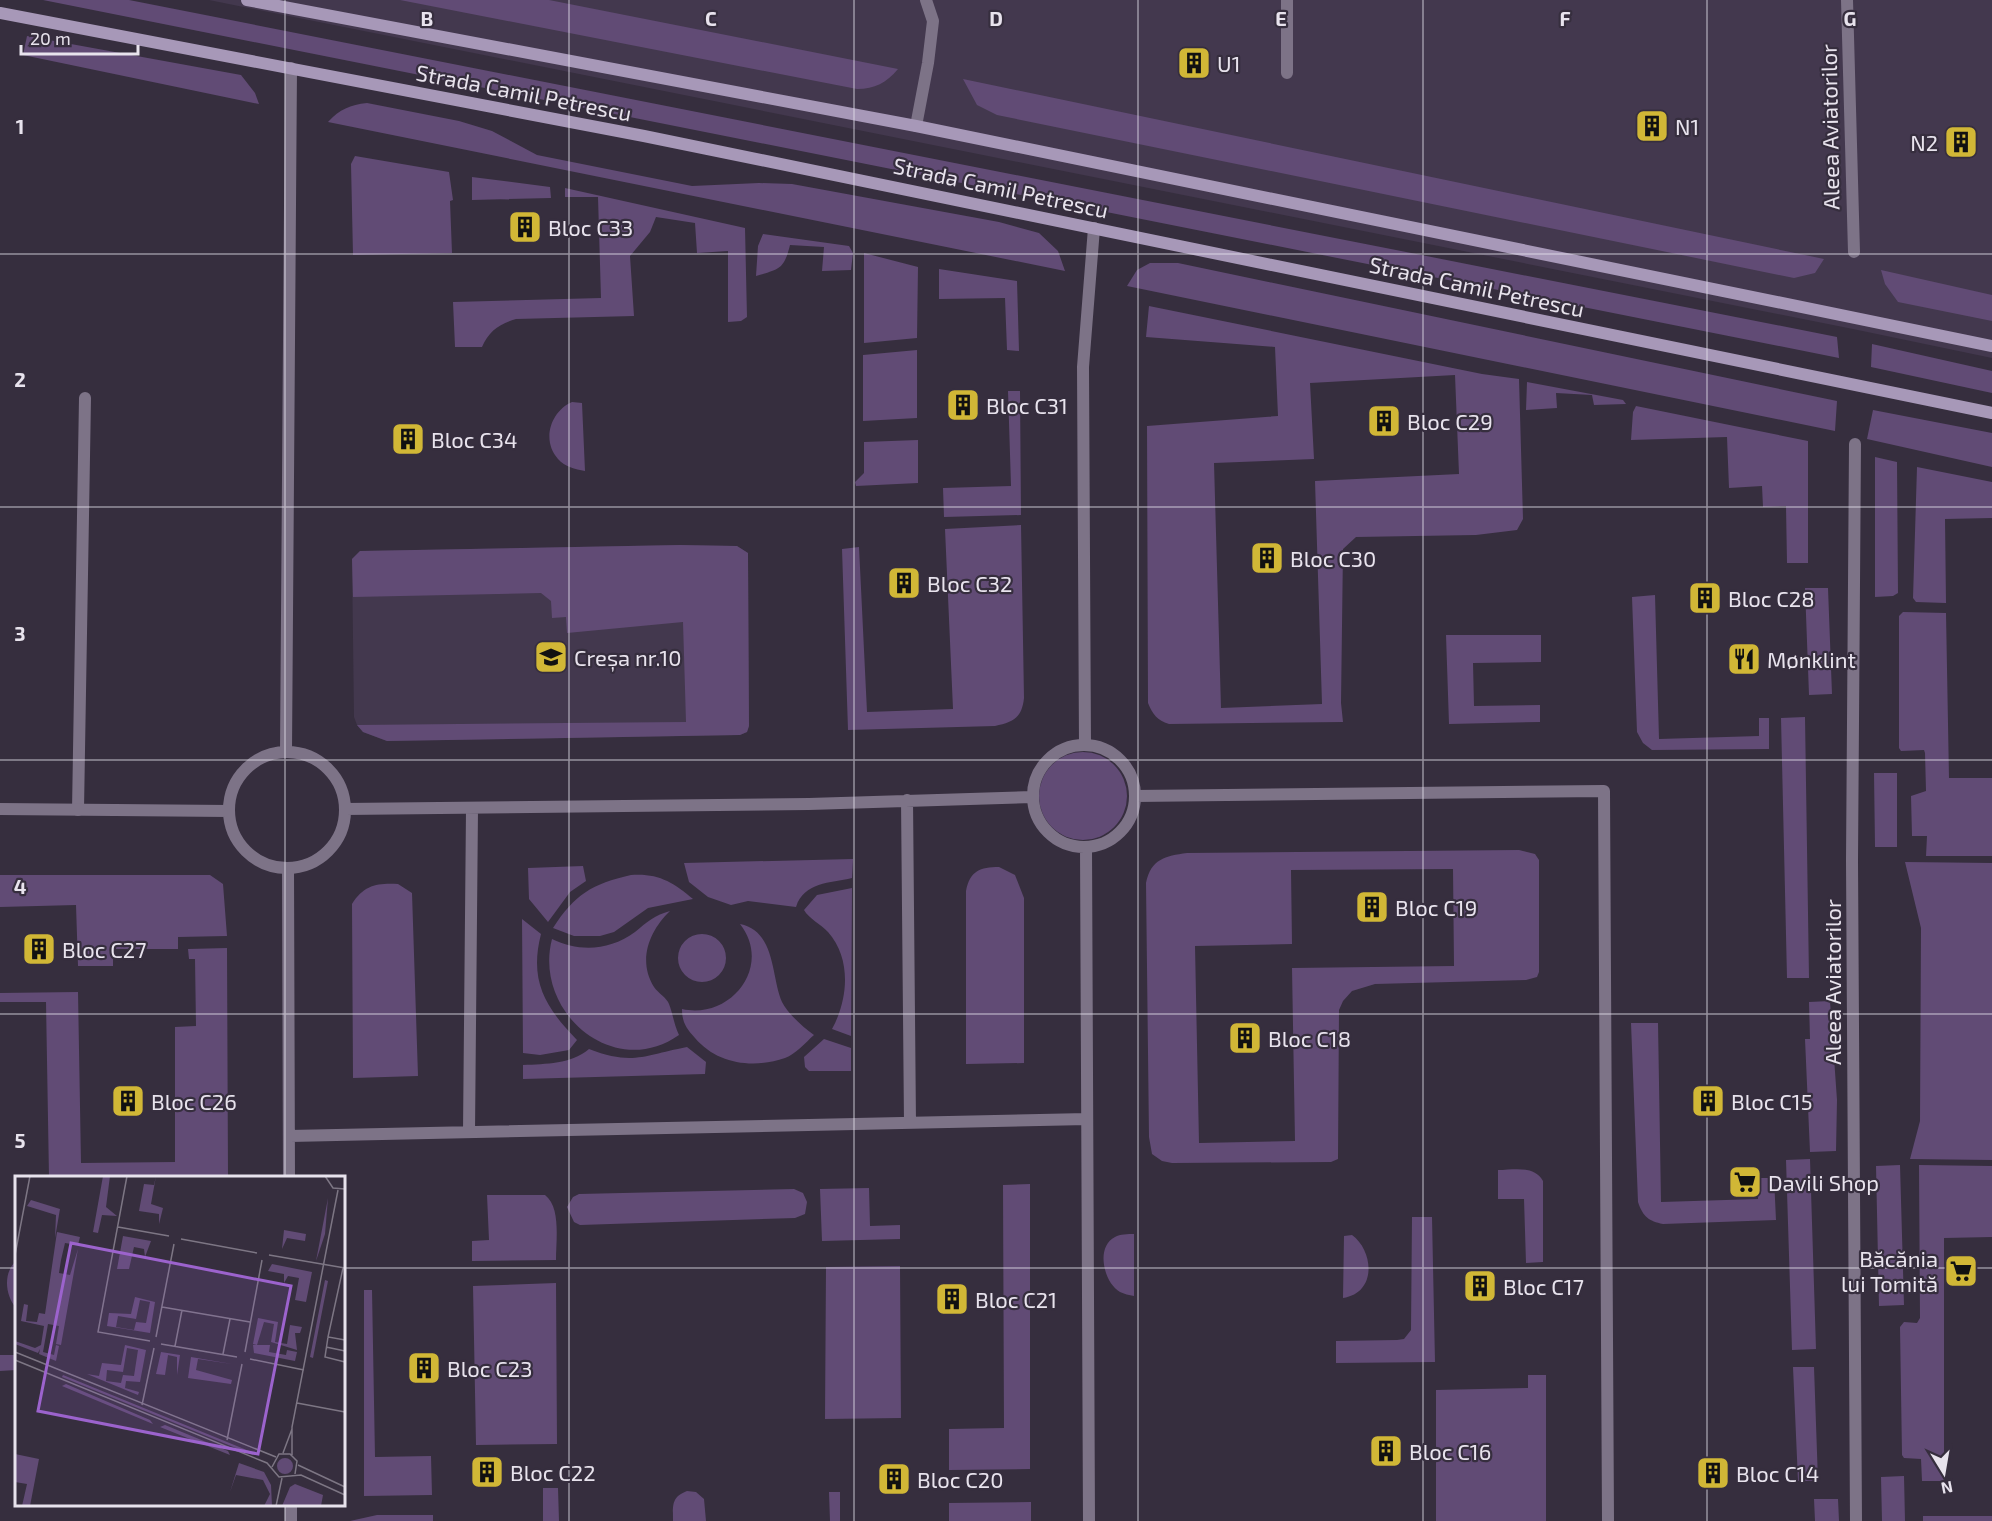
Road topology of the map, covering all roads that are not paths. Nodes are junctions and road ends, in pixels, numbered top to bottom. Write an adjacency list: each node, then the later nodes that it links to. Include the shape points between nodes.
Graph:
1 (247, 0): 8 (street, Strada Camil Petrescu)
2 (926, 0): 8 (street, via 933,21)
3 (1287, 0): 7 (street)
4 (1847, 0): 10 (street, Aleea Aviatorilor)
5 (0, 13): 6 (street, Strada Camil Petrescu)
6 (291, 68): 9 (street, Strada Camil Petrescu); 16 (street)
7 (1287, 73)
8 (916, 126): 11 (street, Strada Camil Petrescu)
9 (1094, 228): 13 (street, Strada Camil Petrescu); 15 (street, via 1083,367)
10 (1854, 252)
11 (1992, 346)
12 (85, 398): 23 (street)
13 (1992, 413)
14 (1855, 444): 34 (street, Aleea Aviatorilor, via 1852,861)
15 (1084, 745): 17 (street, via 1100,747 1126,766); 18 (street, via 1053,754 1034,780)
16 (286, 752): 21 (street, via 320,762 334,775); 24 (street, via 268,755 252,764 232,793)
17 (1136, 796): 25 (street, via 1126,826 1102,845); 33 (street, via 1604,791)
18 (1032, 797): 19 (street); 25 (street, via 1034,813 1054,839)
19 (907, 800): 22 (street); 28 (street)
20 (0, 809): 23 (street)
21 (345, 809): 22 (street); 26 (street, via 343,827 329,850 306,865)
22 (472, 809): 29 (street)
23 (78, 810): 24 (street)
24 (229, 811): 26 (street, via 232,829 254,858)
25 (1086, 848): 27 (street)
26 (288, 868): 30 (street)
27 (1087, 1119): 28 (street); 32 (street)
28 (910, 1123): 29 (street)
29 (469, 1132): 30 (street)
30 (290, 1136): 31 (street)
31 (289, 1176)
32 (1089, 1521)
33 (1608, 1521)
34 (1856, 1521)

